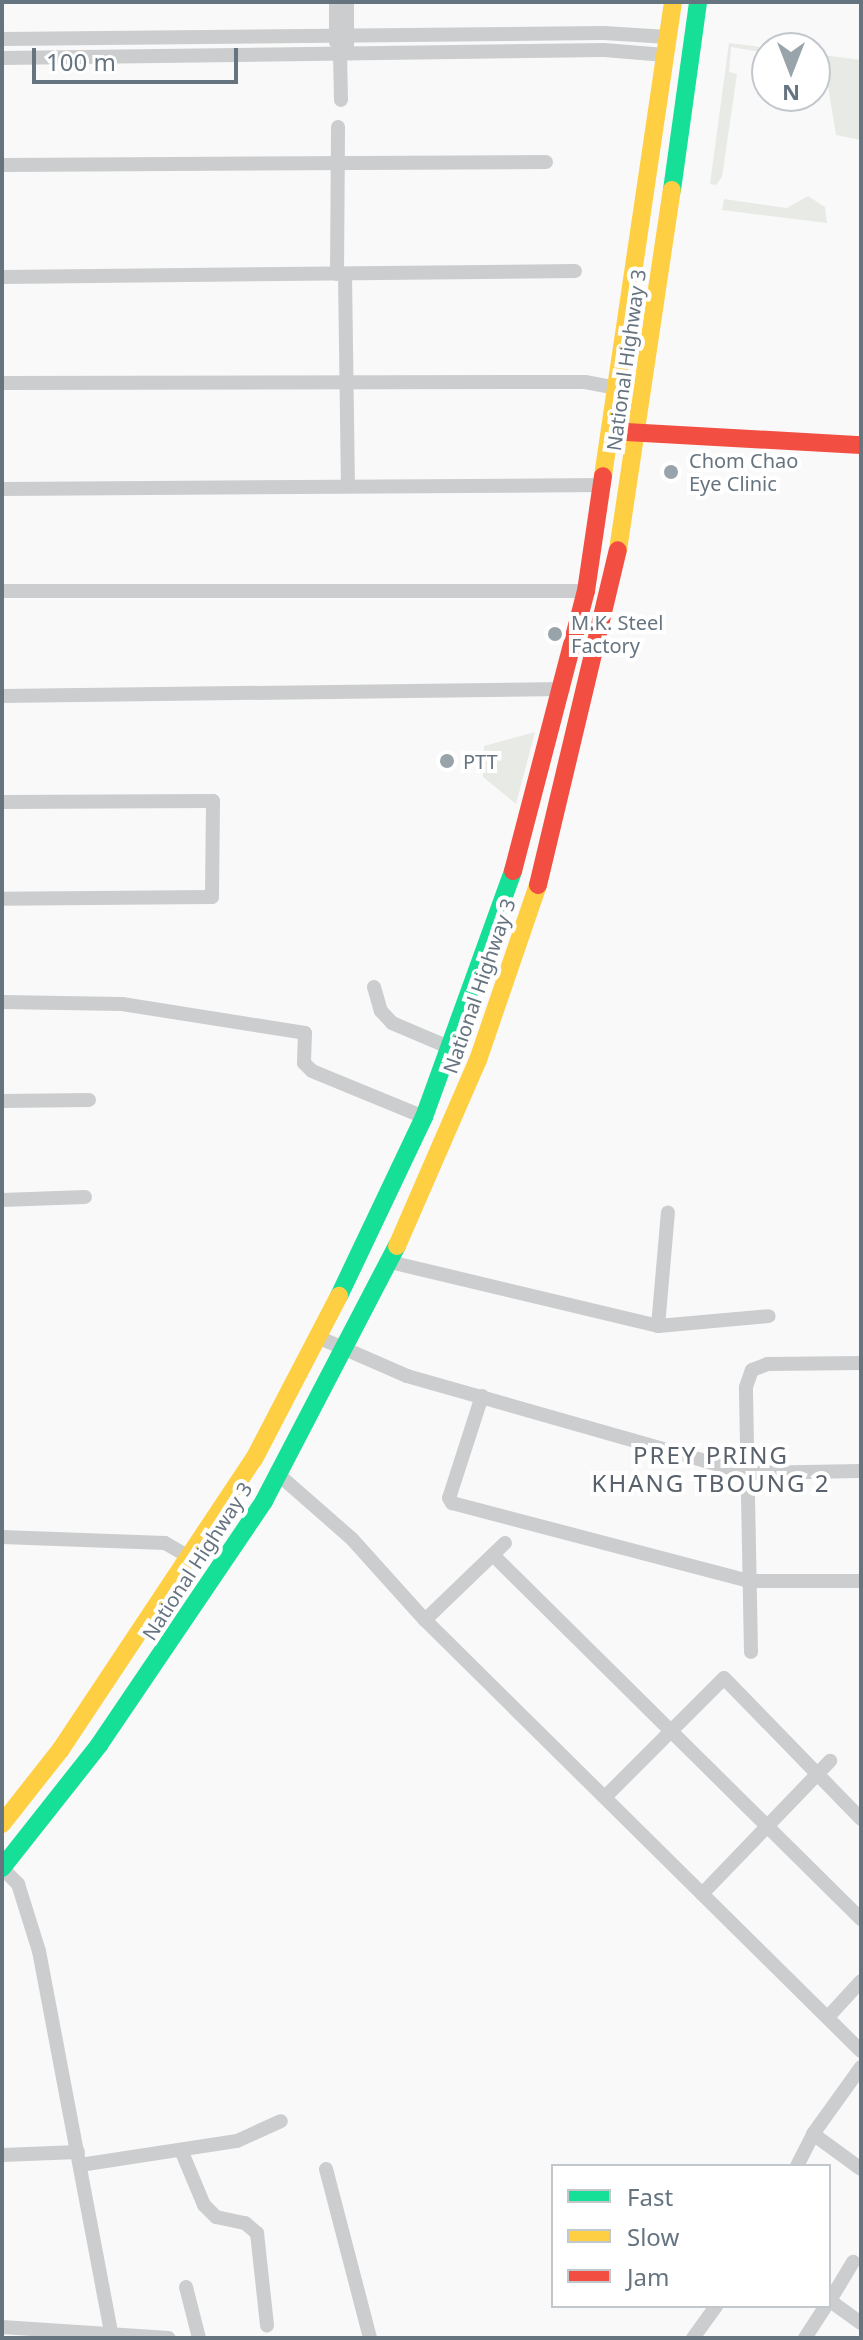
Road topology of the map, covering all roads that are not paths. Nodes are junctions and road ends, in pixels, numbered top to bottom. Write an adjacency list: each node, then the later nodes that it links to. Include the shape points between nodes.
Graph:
1 (336, 2): 5 (street)
2 (347, 2): 5 (street)
3 (673, 2): 7 (main road, National Highway 3)
4 (698, 2): 21 (main road, National Highway 3)
5 (341, 35): 6 (street); 7 (street); 8 (street)
6 (2, 39)
7 (666, 46): 8 (street); 20 (main road, National Highway 3)
8 (341, 53): 9 (street); 10 (street)
9 (2, 58)
10 (341, 100)
11 (338, 127): 12 (street)
12 (337, 161): 13 (street); 14 (street); 16 (street)
13 (546, 162)
14 (2, 165)
15 (575, 271): 16 (street)
16 (341, 274): 17 (street); 18 (street)
17 (2, 277)
18 (347, 382): 19 (street); 20 (street, via 585,382); 26 (street)
19 (2, 383)
20 (618, 387): 21 (street); 22 (main road, National Highway 3)
21 (643, 393): 23 (main road, National Highway 3)
22 (613, 430): 23 (main road); 25 (main road, National Highway 3)
23 (638, 434): 24 (main road); 43 (main road, National Highway 3, via 596,667 545,863 478,1060)
24 (861, 445)
25 (605, 485): 26 (street); 29 (main road, National Highway 3)
26 (348, 486): 27 (street)
27 (2, 489)
28 (2, 591): 29 (street)
29 (586, 591): 30 (main road, National Highway 3)
30 (563, 689): 31 (street); 36 (main road, National Highway 3, via 518,859)
31 (2, 696)
32 (2, 802): 33 (street, via 213,801 212,897)
33 (2, 899)
34 (374, 987): 36 (street, via 381,1011 392,1023)
35 (2, 1002): 39 (street, via 122,1004 305,1033 304,1063 312,1071)
36 (451, 1048): 39 (main road, National Highway 3)
37 (89, 1100): 38 (street)
38 (2, 1101)
39 (424, 1117): 46 (main road, National Highway 3)
40 (85, 1197): 41 (street)
41 (2, 1200)
42 (668, 1212): 45 (street)
43 (390, 1262): 45 (street); 47 (main road, National Highway 3)
44 (769, 1316): 45 (street)
45 (658, 1326)
46 (320, 1338): 47 (street); 56 (main road, National Highway 3, via 254,1459)
47 (346, 1350): 49 (street, via 407,1376); 52 (main road, National Highway 3)
48 (861, 1363): 51 (street, via 768,1364 752,1370 746,1387)
49 (482, 1396): 51 (street); 57 (street, via 449,1498 452,1503)
50 (861, 1471): 51 (street)
51 (747, 1473): 57 (street)
52 (279, 1475): 59 (street, via 352,1539); 68 (main road, National Highway 3, via 99,1745)
53 (2, 1537): 56 (street, via 165,1543)
54 (505, 1543): 55 (street)
55 (493, 1555): 59 (street); 61 (street)
56 (191, 1558): 66 (main road, National Highway 3, via 61,1749)
57 (749, 1581): 58 (street); 60 (street)
58 (861, 1581)
59 (425, 1620): 64 (street)
60 (751, 1652)
61 (671, 1730): 63 (street, via 724,1678); 64 (street); 67 (street)
62 (830, 1761): 63 (street)
63 (819, 1776): 65 (street); 67 (street)
64 (605, 1797): 69 (street)
65 (861, 1819)
66 (2, 1824)
67 (771, 1825): 69 (street); 70 (street)
68 (2, 1868): 79 (street, via 18,1884 39,1951)
69 (702, 1894): 72 (street)
70 (861, 1919)
71 (861, 1981): 72 (street)
72 (828, 2017): 73 (street)
73 (861, 2051)
74 (861, 2067): 76 (street)
75 (281, 2121): 77 (street, via 237,2141)
76 (813, 2134): 80 (street); 82 (street)
77 (181, 2150): 79 (street); 90 (street, via 204,2205 216,2217 245,2223 257,2233)
78 (2, 2155): 79 (street)
79 (79, 2158): 92 (street)
80 (798, 2164)
81 (326, 2169): 95 (street)
82 (861, 2169)
83 (853, 2262): 85 (street)
84 (186, 2287): 94 (street)
85 (831, 2299)
86 (831, 2303): 89 (street)
87 (715, 2308): 96 (street)
88 (825, 2308): 97 (street)
89 (861, 2323)
90 (267, 2325)
91 (2, 2327): 92 (street)
92 (111, 2332): 93 (street)
93 (169, 2338)
94 (199, 2338)
95 (370, 2338)
96 (693, 2338)
97 (805, 2338)

